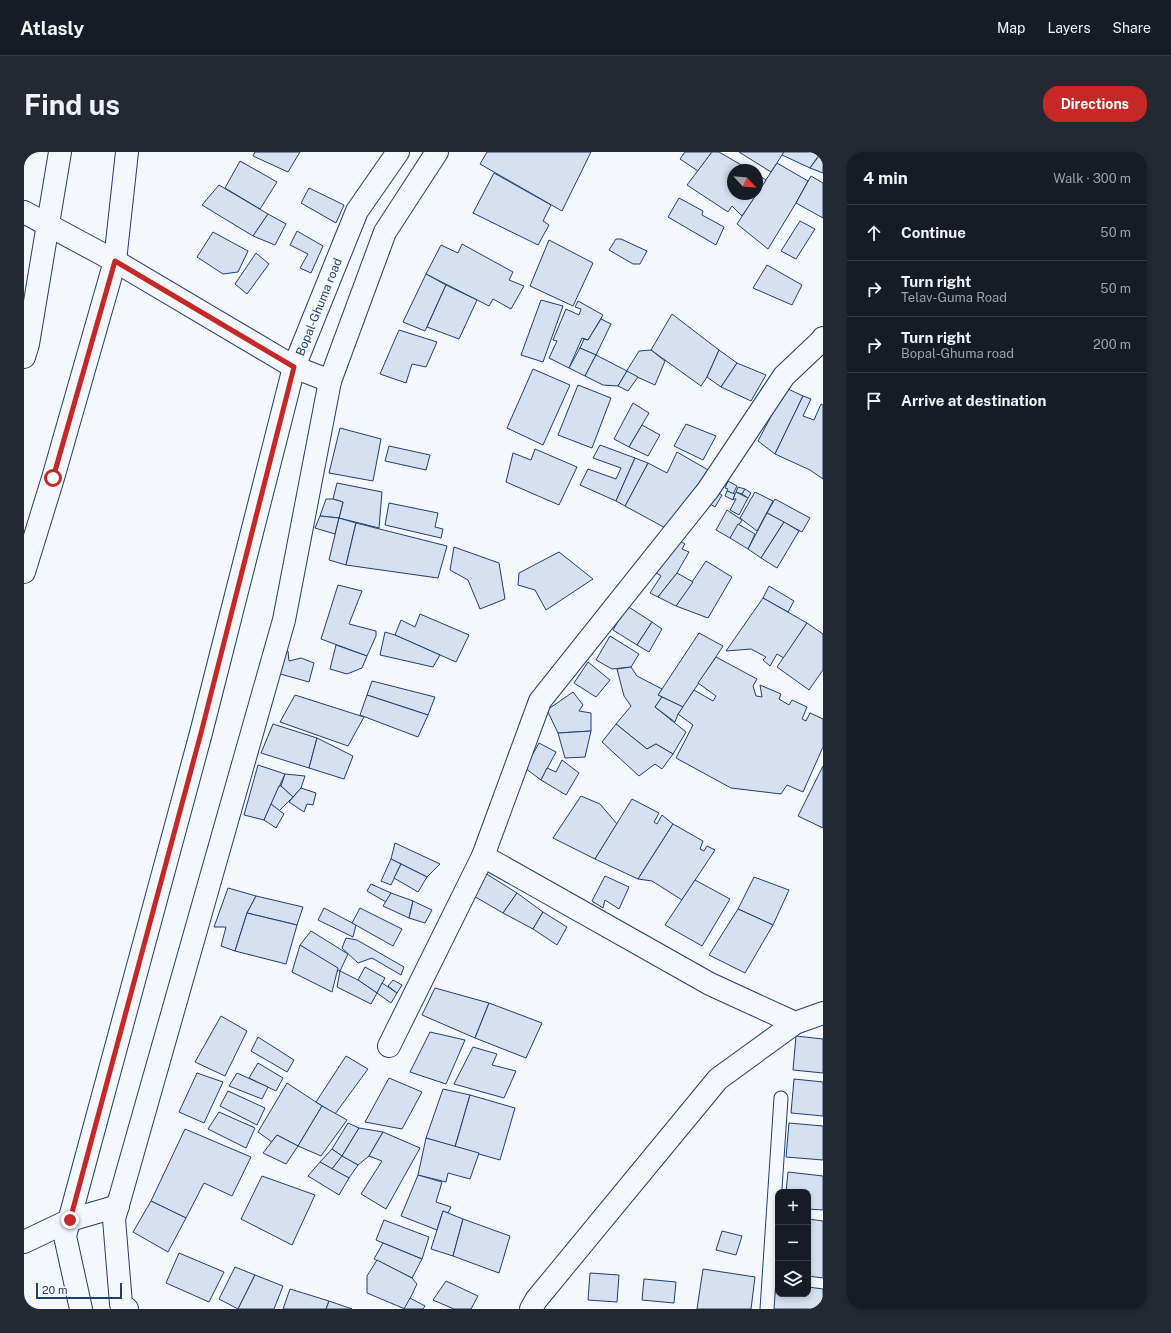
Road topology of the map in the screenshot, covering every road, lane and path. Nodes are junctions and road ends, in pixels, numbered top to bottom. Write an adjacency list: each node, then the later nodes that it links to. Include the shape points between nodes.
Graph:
1 (60, 152): 6 (street)
2 (127, 152): 7 (street)
3 (398, 152): 10 (street, Bopal-Ghuma road, via 357,211)
4 (437, 152): 11 (street, via 385,232)
5 (24, 212): 6 (street)
6 (49, 226): 7 (street); 9 (street)
7 (115, 261): 10 (street); 12 (street)
8 (822, 340): 13 (street, via 784,376 708,490 540,701)
9 (24, 357)
10 (294, 367): 11 (street); 19 (street, Bopal-Ghuma road, via 201,733)
11 (330, 381): 18 (street, via 284,620)
12 (24, 572)
13 (483, 856): 15 (street, via 710,984); 16 (street)
14 (823, 1013): 15 (street)
15 (795, 1023): 23 (street, via 718,1079)
16 (389, 1046)
17 (781, 1098): 24 (lane)
18 (118, 1206): 19 (street); 22 (street, via 114,1219 121,1304)
19 (70, 1220): 20 (street); 21 (street, Bopal-Ghuma road, via 65,1236)
20 (24, 1242)
21 (81, 1309)
22 (127, 1309)
23 (531, 1309)
24 (767, 1309)

